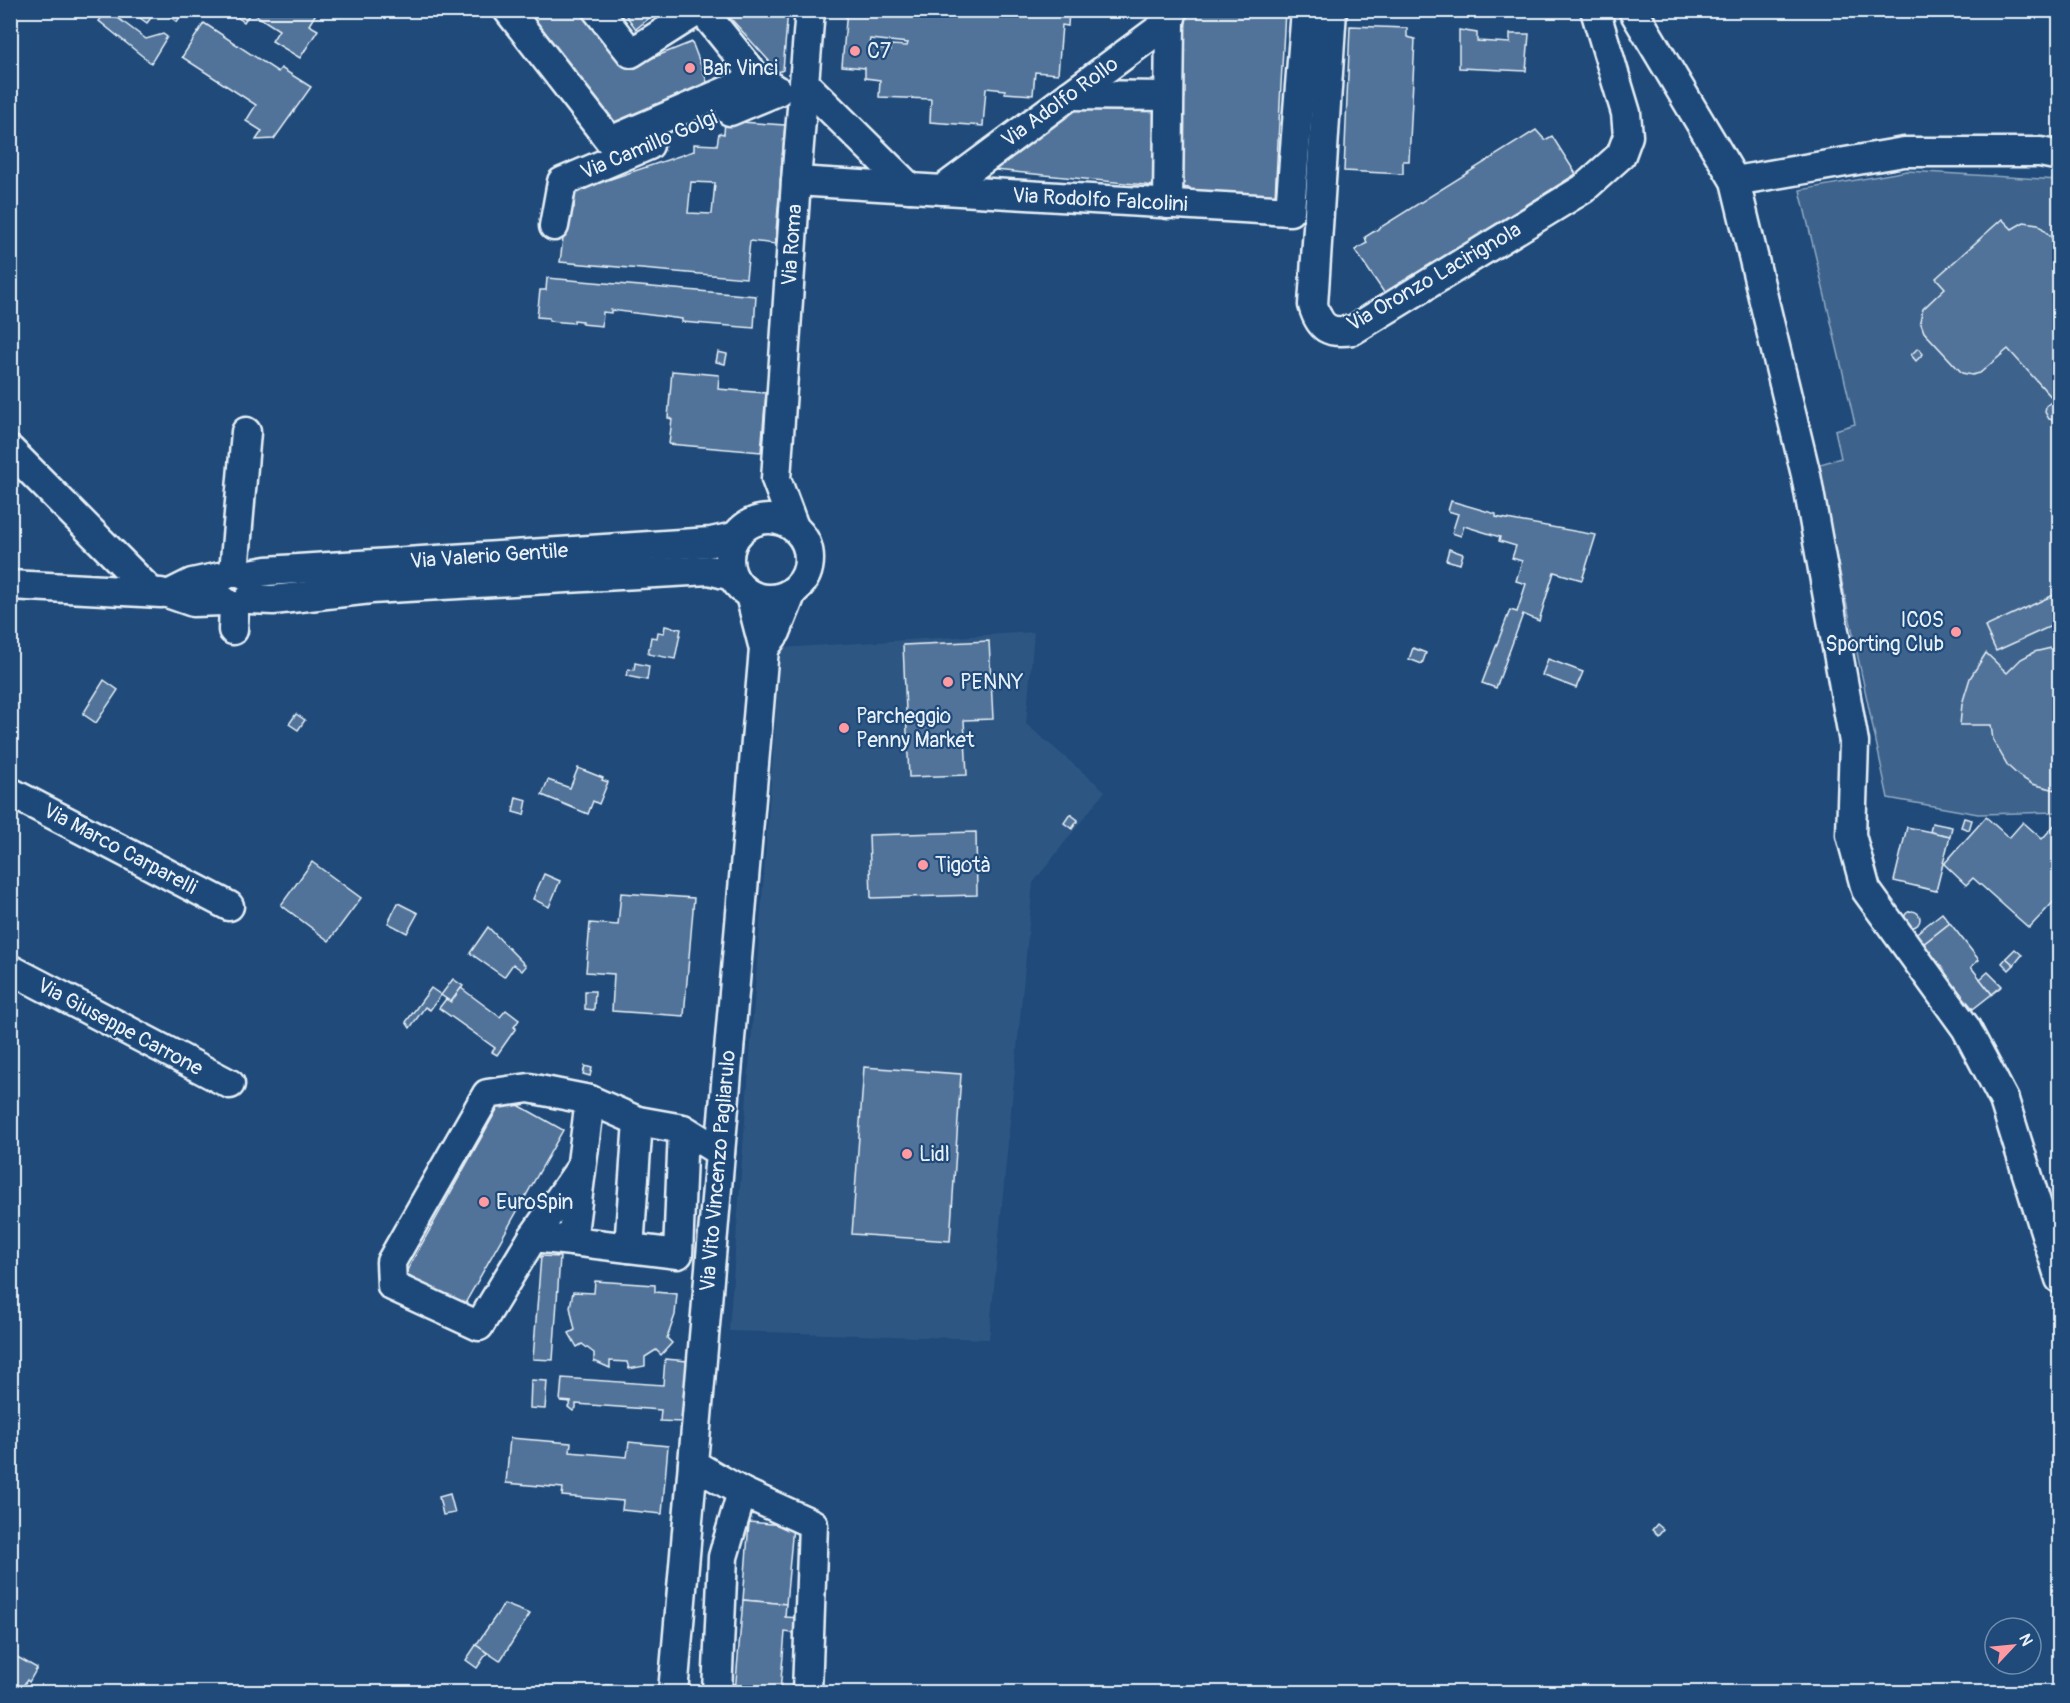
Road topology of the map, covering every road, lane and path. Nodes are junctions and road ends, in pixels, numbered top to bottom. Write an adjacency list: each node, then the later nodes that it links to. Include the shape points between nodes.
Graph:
1 (508, 10): 10 (street, via 610,141)
2 (597, 10): 3 (street, via 631,53)
3 (700, 10): 10 (street)
4 (810, 10): 10 (street, Via Roma)
5 (1306, 10): 18 (street, Via Rodolfo Falcolini, via 1290,211)
6 (1332, 10): 7 (street, Via Oronzo Lacirignola, via 1313,305 1326,329 1339,332 1353,330 1583,189 1622,155 1628,136 1626,112)
7 (1595, 10)
8 (1633, 10): 15 (street)
9 (1172, 16): 11 (street, Via Adolfo Rollo); 12 (street)
10 (785, 90): 14 (street, Via Roma); 16 (street); 19 (street, Via Camillo Golgi, via 562,182)
11 (1070, 95): 12 (street); 17 (street, Via Adolfo Rollo)
12 (1169, 96): 18 (street)
13 (2060, 156): 15 (street, via 2040,152 1904,152)
14 (796, 181): 16 (street, Via Rodolfo Falcolini); 22 (street, Via Roma)
15 (1735, 181): 45 (street, via 1806,475 1854,742 1851,835 1866,890 1966,1028 2004,1100)
16 (910, 188): 17 (street, Via Rodolfo Falcolini)
17 (942, 190): 18 (street, Via Rodolfo Falcolini)
18 (1168, 204)
19 (554, 226)
20 (246, 432): 29 (street)
21 (10, 450): 28 (street)
22 (776, 479): 23 (street, Via Roma); 24 (street, Via Roma)
23 (795, 527): 24 (street, via 769,518); 27 (street, via 808,551 809,564)
24 (745, 529): 26 (street, via 729,550 728,564); 29 (street, Via Valerio Gentile, via 699,542)
25 (10, 585): 28 (street, Via Valerio Gentile)
26 (741, 586): 27 (street, via 762,599); 29 (street, Via Valerio Gentile, via 709,570 371,590 273,600); 30 (street, Via Vito Vincenzo Pagliarulo, via 758,621)
27 (792, 592): 30 (street, Via Vito Vincenzo Pagliarulo, via 776,632)
28 (161, 593): 29 (street, Via Valerio Gentile, via 192,583)
29 (235, 594)
30 (764, 649): 38 (street, Via Vito Vincenzo Pagliarulo)
31 (10, 792): 32 (street, Via Marco Carparelli)
32 (229, 906)
33 (10, 969): 34 (street, Via Giuseppe Carrone)
34 (230, 1084)
35 (590, 1100): 36 (street); 39 (street); 40 (street, via 529,1088 487,1094 392,1262 392,1286 479,1326)
36 (638, 1121): 37 (street); 42 (street)
37 (683, 1129): 38 (street); 43 (street)
38 (720, 1152): 44 (street, Via Vito Vincenzo Pagliarulo)
39 (581, 1168): 40 (street); 41 (street)
40 (533, 1237): 41 (street)
41 (572, 1241): 42 (street)
42 (629, 1248): 43 (street)
43 (678, 1254): 44 (street, via 686,1263)
44 (710, 1267): 46 (street, Via Vito Vincenzo Pagliarulo)
45 (2060, 1279)
46 (693, 1464): 47 (street); 48 (street, Via Vito Vincenzo Pagliarulo)
47 (742, 1492): 49 (street, via 723,1557); 50 (street, via 813,1524)
48 (673, 1692)
49 (717, 1692)
50 (807, 1692)

